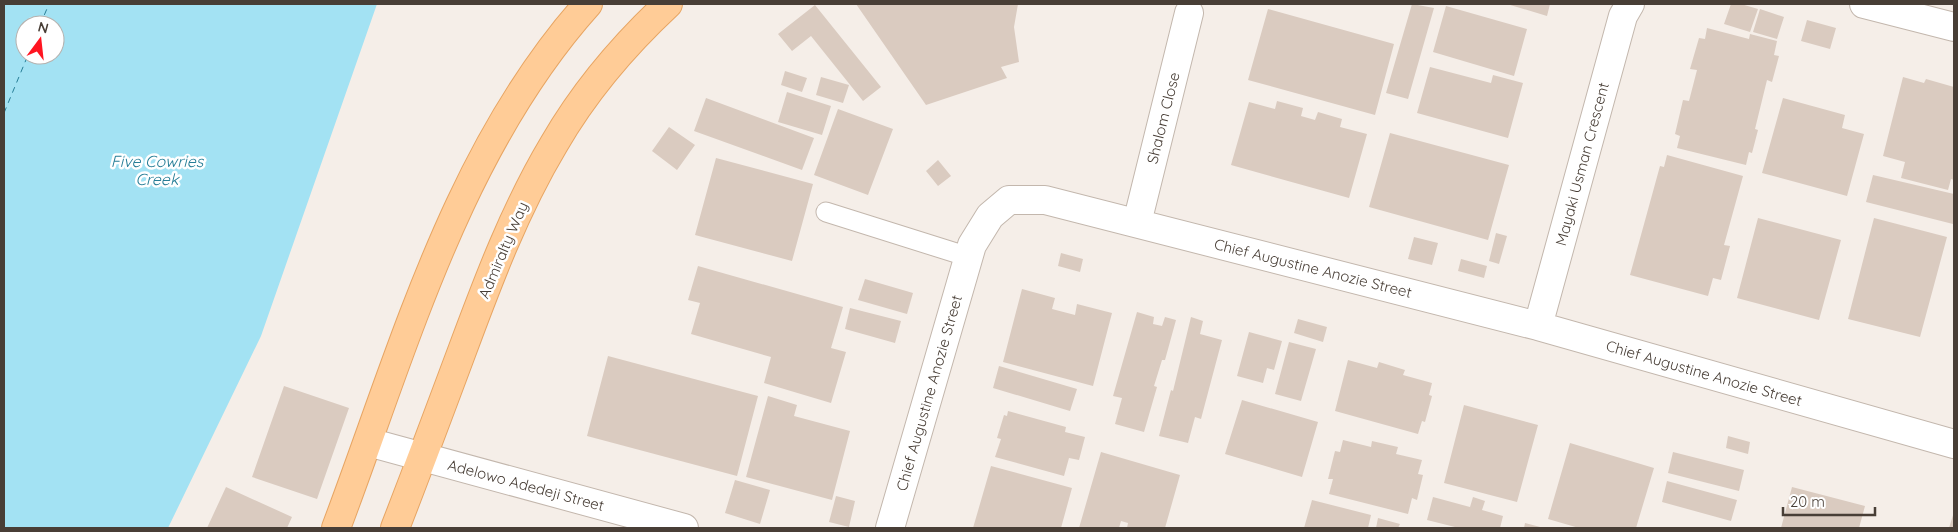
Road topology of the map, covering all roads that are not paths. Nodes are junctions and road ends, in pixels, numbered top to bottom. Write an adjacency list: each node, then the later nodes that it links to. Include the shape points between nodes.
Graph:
1 (588, 4): 11 (main road, via 535,72 497,132 457,214 413,317)
2 (668, 4): 13 (main road, Admiralty Way, via 600,77 554,144 521,204 487,283)
3 (1630, 4): 10 (street, Mayaki Usman Crescent, via 1623,16)
4 (1864, 4): 6 (street)
5 (1190, 13): 8 (street, Shalom Close)
6 (1954, 28)
7 (826, 212): 9 (lane)
8 (1137, 223): 9 (street, Chief Augustine Anozie Street, via 1045,200 1009,200 990,216 972,245); 10 (street, Chief Augustine Anozie Street)
9 (969, 257): 17 (street, Chief Augustine Anozie Street)
10 (1538, 326): 12 (street, Chief Augustine Anozie Street)
11 (368, 442): 13 (street, Adelowo Adedeji Street); 14 (main road)
12 (1954, 444)
13 (422, 457): 15 (main road, Admiralty Way); 16 (street, Adelowo Adedeji Street)
14 (336, 528)
15 (395, 528)
16 (684, 528)
17 (890, 528)

